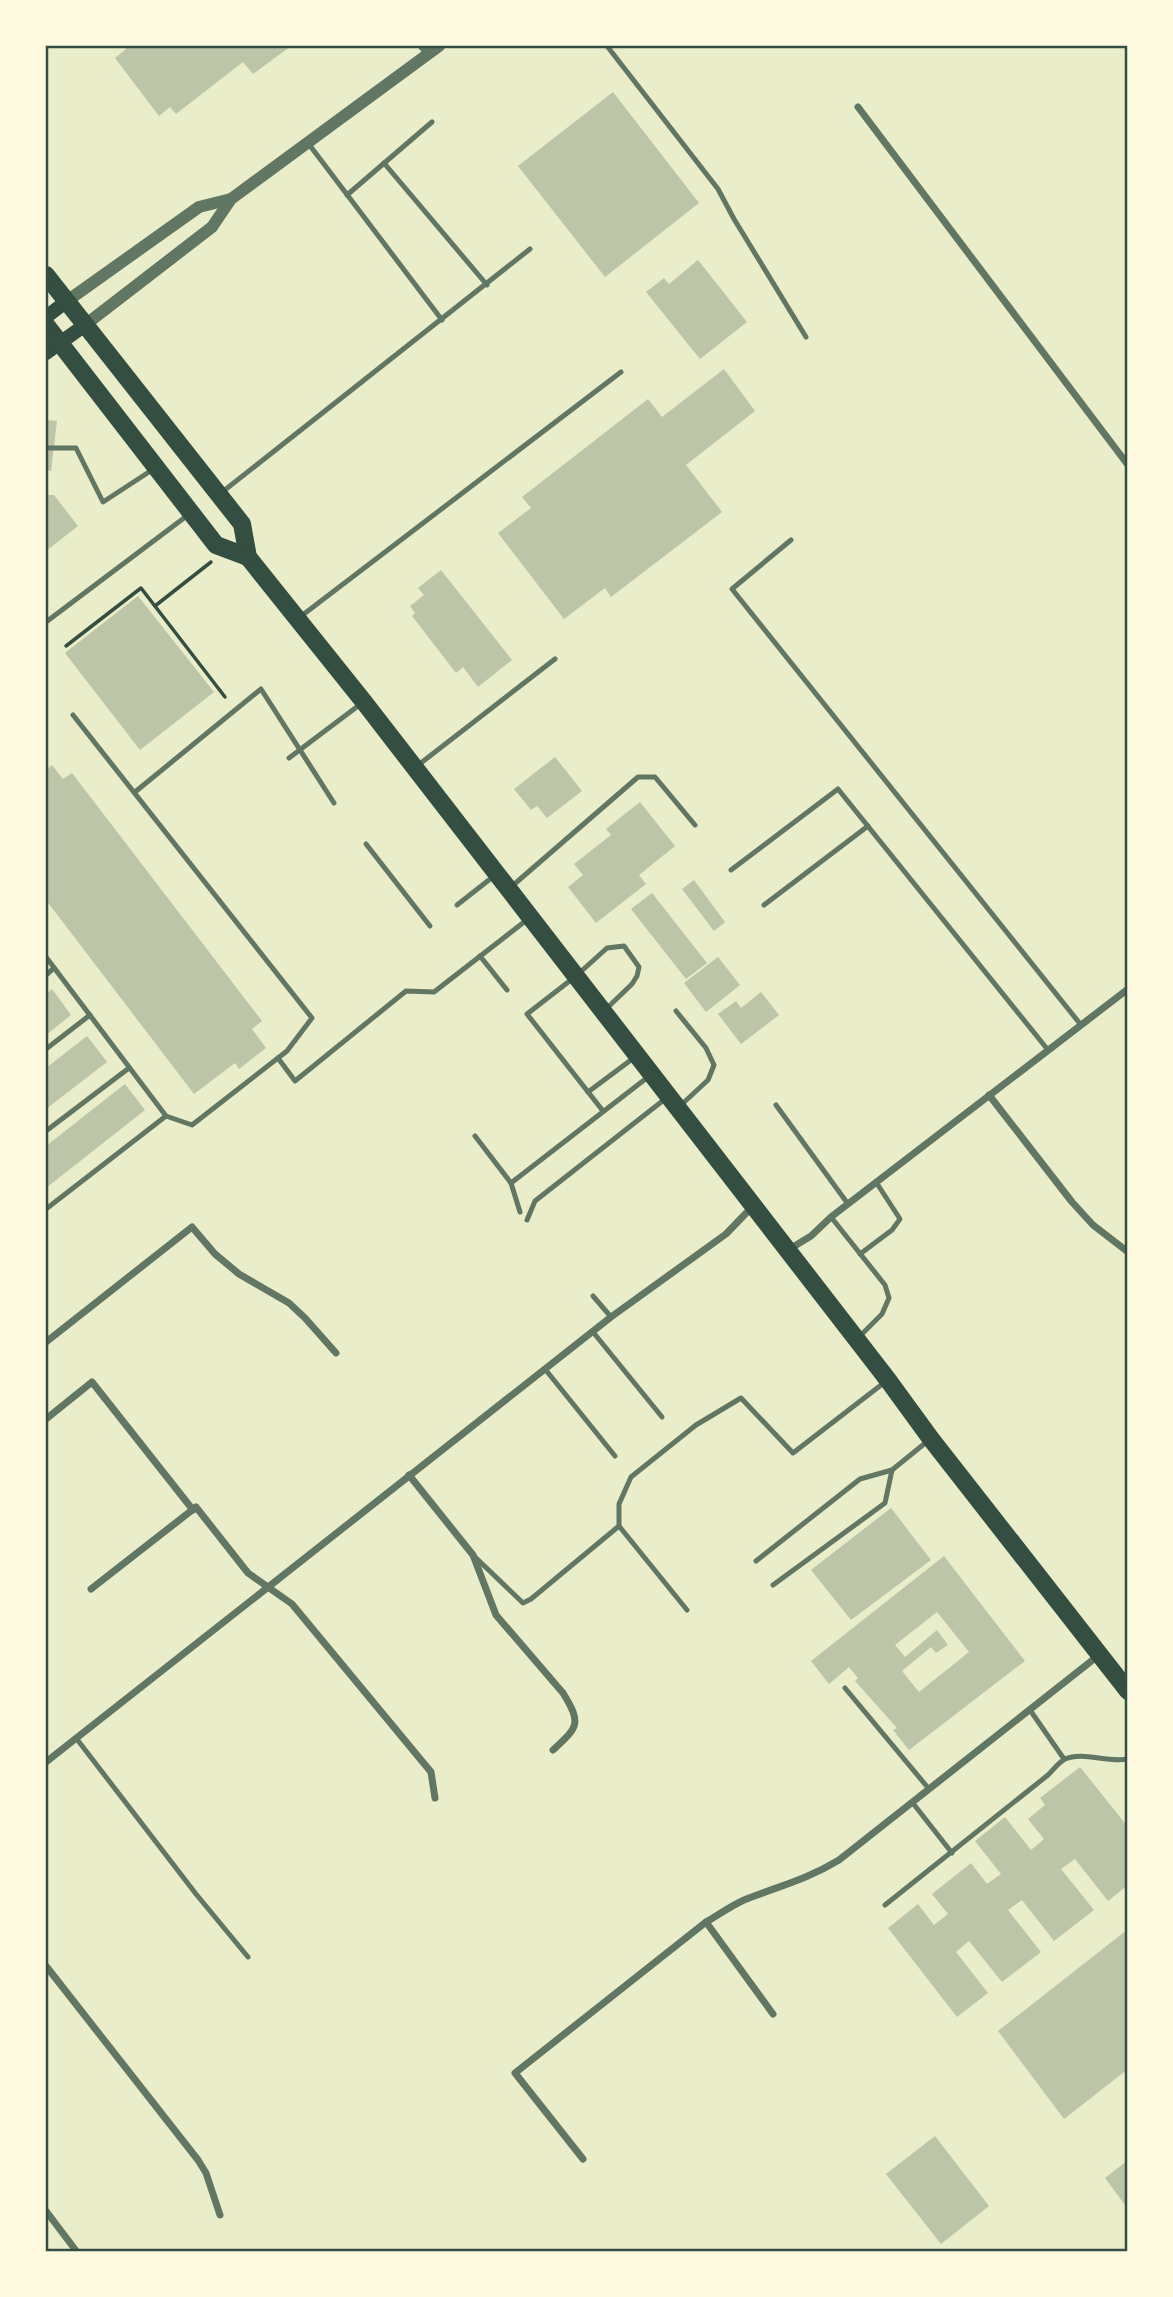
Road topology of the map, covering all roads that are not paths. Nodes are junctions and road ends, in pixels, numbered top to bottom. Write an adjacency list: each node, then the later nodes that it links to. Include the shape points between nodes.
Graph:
1 (439, 46): 3 (street)
2 (607, 46): 18 (lane, via 718,189)
3 (424, 50): 6 (street)
4 (858, 107): 22 (street)
5 (432, 122): 7 (lane)
6 (308, 143): 8 (lane); 9 (street)
7 (384, 163): 8 (lane); 12 (lane)
8 (346, 195): 15 (lane)
9 (231, 200): 13 (street, via 199,207); 16 (street, via 212,227)
10 (530, 249): 12 (lane)
11 (46, 275): 13 (main road)
12 (487, 285): 15 (lane)
13 (67, 301): 14 (main road); 16 (main road)
14 (46, 317)
15 (442, 320): 24 (lane)
16 (85, 325): 19 (main road); 24 (main road)
17 (46, 326): 19 (main road)
18 (806, 337)
19 (52, 349): 23 (main road)
20 (621, 372): 28 (lane)
21 (46, 448): 23 (lane, via 76,448 103,502)
22 (1128, 465)
23 (155, 468): 25 (main road)
24 (219, 495): 27 (main road, via 242,524)
25 (191, 513): 27 (main road, via 216,545); 29 (lane)
26 (790, 540): 58 (lane, via 732,589)
27 (248, 557): 28 (main road)
28 (298, 619): 31 (main road)
29 (46, 622)
30 (555, 659): 35 (lane)
31 (363, 702): 33 (lane); 35 (main road)
32 (73, 715): 36 (lane)
33 (298, 751): 34 (lane); 36 (lane, via 261,690); 37 (lane)
34 (289, 758)
35 (414, 768): 42 (main road)
36 (135, 792): 62 (lane, via 312,1018)
37 (334, 803)
38 (695, 825): 43 (lane, via 655,777 638,776)
39 (867, 826): 41 (lane, via 838,789); 45 (lane); 60 (lane)
40 (366, 844): 47 (lane)
41 (730, 870)
42 (497, 874): 43 (main road); 44 (lane)
43 (509, 890): 46 (main road)
44 (457, 905)
45 (764, 905)
46 (531, 918): 48 (lane); 52 (main road)
47 (430, 926)
48 (480, 956): 54 (lane); 62 (lane, via 434,992 406,991 295,1082)
49 (46, 957): 50 (lane)
50 (54, 968): 51 (lane); 57 (lane)
51 (46, 975)
52 (576, 976): 55 (main road); 55 (lane, via 607,948 624,946 633,957 639,967 637,976); 65 (lane, via 527,1014)
53 (1128, 989): 58 (street)
54 (507, 990)
55 (603, 1011): 61 (main road)
56 (676, 1011): 67 (lane, via 714,1065 708,1080)
57 (90, 1015): 59 (lane); 63 (lane)
58 (1081, 1025): 60 (street)
59 (46, 1049)
60 (1048, 1050): 66 (street)
61 (637, 1055): 64 (main road); 65 (lane)
62 (278, 1058): 70 (lane, via 192,1125)
63 (129, 1068): 70 (lane); 71 (lane)
64 (652, 1074): 67 (main road); 69 (lane)
65 (589, 1092): 69 (lane)
66 (989, 1095): 73 (street); 82 (street, via 1072,1202)
67 (673, 1102): 76 (main road); 80 (lane, via 535,1201)
68 (776, 1105): 75 (lane)
69 (604, 1111): 74 (lane)
70 (166, 1116): 77 (lane)
71 (46, 1131)
72 (475, 1136): 74 (lane)
73 (876, 1182): 75 (street); 83 (lane, via 900,1219)
74 (511, 1183): 78 (lane)
75 (848, 1204): 79 (street)
76 (753, 1205): 81 (main road); 85 (street, via 726,1234)
77 (46, 1209)
78 (520, 1212)
79 (831, 1216): 81 (street); 83 (lane)
80 (527, 1220)
81 (788, 1250): 87 (main road)
82 (1128, 1252)
83 (860, 1254): 87 (lane, via 885,1285 889,1298 882,1314)
84 (593, 1296): 85 (lane)
85 (611, 1317): 86 (street)
86 (593, 1332): 90 (street); 92 (lane)
87 (856, 1339): 91 (main road)
88 (46, 1342): 89 (street, via 192,1227 239,1274 289,1303)
89 (336, 1353)
90 (545, 1368): 95 (lane); 97 (street)
91 (888, 1380): 94 (main road); 99 (lane, via 793,1453 741,1398 696,1425 631,1477 619,1504)
92 (662, 1417)
93 (46, 1419): 98 (street, via 92,1382)
94 (930, 1439): 96 (lane); 106 (main road)
95 (615, 1456)
96 (892, 1470): 101 (lane, via 860,1479); 102 (lane, via 885,1503)
97 (409, 1475): 100 (street); 103 (street)
98 (193, 1510): 103 (street, via 197,1507 248,1573); 104 (street)
99 (619, 1526): 100 (lane, via 523,1603); 105 (lane)
100 (473, 1555): 111 (street, via 496,1615 571,1706 574,1730)
101 (756, 1561)
102 (773, 1585)
103 (268, 1587): 110 (street); 116 (street, via 292,1604 431,1772)
104 (91, 1590)
105 (687, 1610)
106 (1100, 1655): 108 (main road); 109 (street)
107 (845, 1688): 115 (lane)
108 (1128, 1691)
109 (1030, 1710): 112 (lane); 115 (street)
110 (76, 1738): 114 (street); 121 (lane)
111 (553, 1749)
112 (1064, 1759): 113 (lane); 118 (lane)
113 (1128, 1759)
114 (46, 1762)
115 (929, 1789): 117 (street)
116 (435, 1798)
117 (912, 1802): 118 (lane); 120 (street, via 816,1874 740,1902)
118 (952, 1853): 119 (lane)
119 (885, 1905)
120 (706, 1922): 123 (street); 124 (street, via 515,2073)
121 (248, 1957)
122 (46, 1966): 126 (street, via 198,2160)
123 (773, 2014)
124 (583, 2159)
125 (46, 2211): 127 (street)
126 (220, 2215)
127 (77, 2252)

